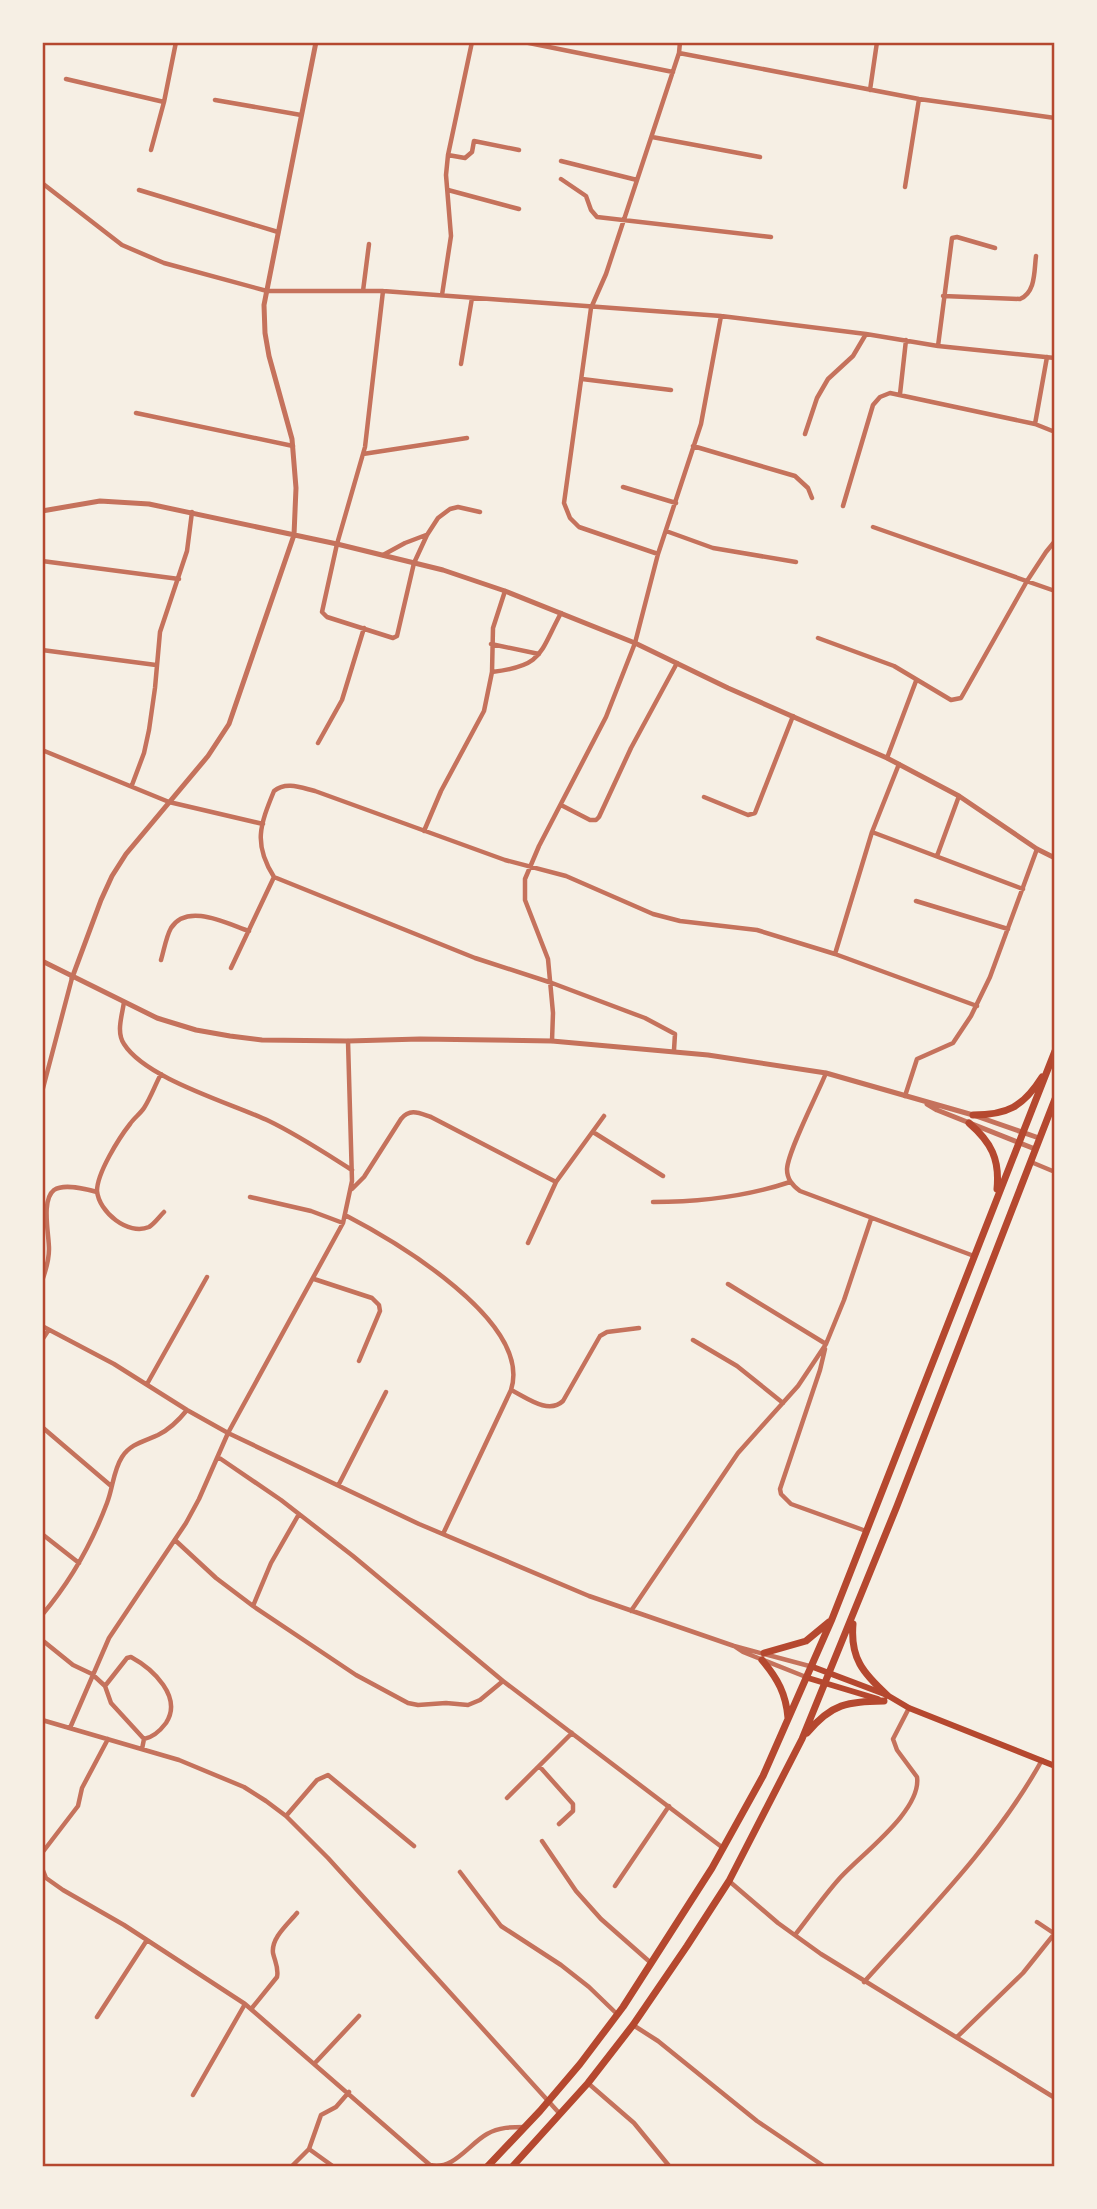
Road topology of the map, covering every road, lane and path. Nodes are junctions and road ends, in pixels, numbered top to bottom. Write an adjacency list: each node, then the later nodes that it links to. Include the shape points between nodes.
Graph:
1 (176, 42): 13 (street)
2 (316, 42): 14 (street)
3 (472, 42): 19 (street)
4 (524, 42): 8 (street)
5 (680, 42): 7 (street)
6 (877, 42): 10 (street)
7 (679, 53): 8 (street); 10 (street)
8 (673, 72): 16 (street)
9 (66, 79): 13 (street)
10 (870, 90): 11 (street)
11 (919, 99): 15 (street); 25 (street)
12 (215, 100): 14 (street)
13 (164, 102): 17 (street)
14 (301, 115): 30 (street)
15 (1055, 118)
16 (652, 137): 20 (street); 23 (street)
17 (151, 150)
18 (519, 150): 19 (street, via 474,141 465,158)
19 (448, 155): 27 (street)
20 (760, 157)
21 (561, 161): 23 (street)
22 (561, 179): 29 (street, via 586,196 597,217)
23 (637, 180): 29 (street)
24 (42, 183): 35 (street, via 122,245 164,263)
25 (905, 187)
26 (139, 190): 30 (street)
27 (448, 190): 28 (street); 38 (street, via 451,236)
28 (519, 209)
29 (624, 219): 31 (street); 41 (street)
30 (278, 232): 35 (street)
31 (771, 237)
32 (369, 244): 36 (street)
33 (995, 248): 39 (street, via 952,238)
34 (1036, 256): 39 (street, via 1032,289 1025,297)
35 (267, 291): 36 (street); 59 (street, via 268,356)
36 (363, 291): 37 (street)
37 (383, 291): 38 (street); 61 (street)
38 (442, 295): 40 (street)
39 (943, 296): 46 (street)
40 (472, 298): 41 (street); 50 (street)
41 (591, 307): 42 (street); 51 (street)
42 (721, 316): 43 (street); 60 (street)
43 (866, 334): 45 (street); 57 (street, via 853,356 828,379)
44 (42, 336): 47 (street)
45 (906, 340): 46 (street); 53 (street)
46 (938, 346): 48 (street)
47 (42, 353)
48 (1047, 357): 49 (street); 55 (street)
49 (1055, 358)
50 (461, 364)
51 (581, 379): 52 (street); 75 (street, via 564,503 567,512 579,527)
52 (671, 390)
53 (900, 394): 55 (street); 65 (street, via 880,397 873,405)
54 (136, 413): 59 (street)
55 (1035, 424): 56 (street)
56 (1055, 432)
57 (805, 434)
58 (467, 438): 61 (street)
59 (293, 446): 72 (street)
60 (693, 446): 63 (street, via 795,476); 64 (street)
61 (363, 454): 74 (street)
62 (624, 487): 64 (street)
63 (812, 498)
64 (676, 503): 70 (street)
65 (843, 506)
66 (42, 511): 67 (street, via 100,501)
67 (192, 512): 72 (street); 80 (street)
68 (480, 512): 71 (street, via 450,509)
69 (873, 527): 81 (street)
70 (666, 531): 75 (street); 78 (street, via 713,548)
71 (427, 535): 76 (street); 79 (street)
72 (294, 536): 74 (street); 103 (street, via 229,724)
73 (1055, 541): 81 (street)
74 (337, 544): 76 (street); 85 (street, via 323,612)
75 (658, 554): 87 (street)
76 (382, 555): 79 (street)
77 (42, 561): 80 (street)
78 (796, 562)
79 (414, 563): 82 (street); 85 (street, via 397,636)
80 (178, 579): 92 (street, via 160,632)
81 (1027, 581): 83 (street); 94 (street, via 961,698 951,700)
82 (505, 591): 84 (street); 88 (street)
83 (1055, 591)
84 (561, 613): 87 (street); 90 (street)
85 (364, 628): 96 (street, via 342,699)
86 (818, 638): 94 (street, via 894,666)
87 (635, 643): 91 (street); 104 (street, via 606,717)
88 (491, 644): 90 (street); 93 (street)
89 (42, 650): 92 (street)
90 (538, 654): 93 (street, via 528,665)
91 (677, 663): 95 (street); 104 (street, via 599,817 590,820)
92 (156, 665): 100 (street, via 144,753)
93 (492, 672): 106 (street, via 484,710)
94 (916, 681): 98 (street)
95 (793, 716): 98 (street); 102 (street, via 755,813 748,815)
96 (318, 743)
97 (42, 750): 100 (street)
98 (887, 758): 99 (street)
99 (899, 764): 101 (street); 107 (street)
100 (132, 785): 103 (street)
101 (959, 796): 108 (street); 109 (street)
102 (704, 797)
103 (169, 802): 105 (street); 121 (street, via 112,876)
104 (561, 805): 111 (street)
105 (263, 824): 106 (street, via 274,791 285,785 315,791); 112 (street, via 259,843)
106 (424, 831): 111 (street)
107 (872, 832): 109 (street); 117 (street)
108 (1037, 849): 110 (street); 113 (street)
109 (937, 856): 113 (street)
110 (1055, 858)
111 (529, 867): 117 (street, via 566,876 653,914 757,930); 122 (street, via 525,900 548,959)
112 (274, 877): 116 (street); 122 (street, via 475,958)
113 (1023, 889): 115 (street)
114 (916, 901): 115 (street)
115 (1008, 929): 124 (street)
116 (249, 931): 118 (street, via 203,916 188,916 172,928); 120 (street)
117 (835, 954): 124 (street)
118 (161, 960)
119 (42, 961): 121 (street)
120 (231, 968)
121 (72, 978): 123 (street); 131 (street)
122 (552, 983): 126 (street); 127 (street, via 675,1034)
123 (124, 1002): 125 (street, via 195,1030 262,1040); 130 (street, via 121,1039)
124 (977, 1006): 132 (street, via 953,1044 917,1059)
125 (348, 1041): 126 (street); 142 (street)
126 (552, 1041): 127 (street)
127 (674, 1050): 129 (street)
128 (1054, 1055): 135 (main road, via 1040,1081 1017,1106); 137 (main road)
129 (826, 1073): 132 (street); 146 (street, via 788,1161)
130 (161, 1074): 142 (street, via 271,1122); 148 (street, via 142,1111 116,1143)
131 (42, 1092)
132 (905, 1096): 135 (street)
133 (1055, 1099): 138 (main road)
134 (604, 1116): 136 (street)
135 (971, 1119): 137 (street); 139 (street); 150 (main road, via 996,1159)
136 (593, 1132): 144 (street); 145 (street)
137 (1023, 1132): 138 (street); 139 (main road)
138 (1039, 1138): 140 (main road)
139 (1019, 1143): 140 (street); 150 (main road)
140 (1035, 1149): 141 (main road)
141 (1030, 1162): 143 (street); 188 (main road)
142 (352, 1170): 147 (street)
143 (1055, 1172)
144 (663, 1176)
145 (556, 1182): 147 (street, via 413,1111 401,1119); 156 (street)
146 (790, 1182): 151 (street, via 717,1199); 154 (street, via 800,1191)
147 (351, 1190): 153 (street)
148 (97, 1192): 152 (street, via 108,1215 131,1226 151,1226); 160 (street, via 62,1187 49,1196 48,1257)
149 (250, 1197): 155 (street)
150 (995, 1199): 157 (main road)
151 (653, 1202)
152 (163, 1212)
153 (345, 1214): 155 (street); 170 (street, via 402,1247 461,1292 506,1346 514,1372)
154 (871, 1219): 157 (street); 167 (street)
155 (343, 1223): 159 (street)
156 (528, 1243)
157 (974, 1256): 180 (main road)
158 (207, 1277): 169 (street)
159 (314, 1279): 168 (street, via 372,1298 379,1305); 175 (street)
160 (42, 1281)
161 (728, 1284): 167 (street)
162 (42, 1326): 164 (street)
163 (639, 1328): 170 (street, via 600,1336 563,1401 555,1407)
164 (48, 1331): 165 (street); 169 (street)
165 (42, 1340)
166 (694, 1340): 172 (street, via 737,1366)
167 (826, 1345): 172 (street); 180 (street, via 780,1494 791,1504)
168 (359, 1362)
169 (147, 1384): 173 (street)
170 (511, 1390): 182 (street)
171 (386, 1392): 177 (street)
172 (783, 1403): 186 (street, via 738,1453)
173 (187, 1410): 175 (street); 178 (street, via 168,1429 128,1450)
174 (42, 1427): 178 (street)
175 (228, 1433): 176 (street); 177 (street)
176 (218, 1457): 179 (street); 183 (street)
177 (340, 1484): 182 (street)
178 (110, 1485): 184 (street, via 104,1511)
179 (299, 1514): 185 (street); 196 (street)
180 (866, 1531): 189 (main road)
181 (42, 1534): 184 (street)
182 (443, 1534): 186 (street, via 563,1587)
183 (176, 1541): 185 (street); 194 (street, via 109,1638)
184 (79, 1563): 187 (street)
185 (253, 1606): 196 (street, via 356,1675 408,1703 468,1705)
186 (631, 1611): 191 (street)
187 (42, 1615)
188 (854, 1615): 193 (main road); 199 (main road, via 854,1653)
189 (832, 1619): 191 (main road, via 806,1641); 192 (main road)
190 (42, 1640): 194 (street)
191 (763, 1656): 192 (street); 195 (street); 202 (main road, via 787,1701)
192 (813, 1667): 193 (main road); 195 (main road)
193 (830, 1673): 197 (main road); 199 (main road)
194 (92, 1674): 198 (street); 203 (street)
195 (808, 1678): 197 (main road); 202 (main road)
196 (503, 1681): 204 (street)
197 (826, 1684): 199 (main road); 207 (main road)
198 (105, 1686): 206 (street, via 111,1703); 206 (street, via 131,1657 144,1664 168,1691 173,1705 169,1719)
199 (885, 1698): 200 (main road); 207 (main road, via 832,1708)
200 (909, 1707): 209 (main road); 228 (street, via 893,1742 918,1777 916,1794 827,1893)
201 (42, 1720): 203 (street)
202 (788, 1723): 218 (main road)
203 (70, 1728): 205 (street)
204 (572, 1733): 211 (street); 213 (street)
205 (108, 1739): 208 (street); 219 (street, via 82,1788 78,1806)
206 (144, 1739): 208 (street)
207 (802, 1739): 223 (main road)
208 (142, 1749): 214 (street, via 244,1787)
209 (1042, 1760): 210 (main road); 231 (street, via 973,1858)
210 (1055, 1766)
211 (540, 1767): 212 (street); 215 (street, via 573,1804 573,1811)
212 (507, 1798)
213 (669, 1806): 218 (street); 224 (street)
214 (286, 1816): 217 (street, via 317,1780 328,1775); 244 (street)
215 (559, 1824)
216 (542, 1842): 230 (street, via 601,1919)
217 (414, 1846)
218 (723, 1848): 230 (main road)
219 (42, 1853)
220 (42, 1868): 222 (street)
221 (460, 1872): 234 (street, via 501,1926 561,1965)
222 (44, 1881): 229 (street)
223 (729, 1881): 228 (street); 237 (main road)
224 (615, 1886)
225 (297, 1913): 233 (street, via 275,1942 277,1977)
226 (1037, 1922): 227 (street)
227 (1055, 1933): 238 (street, via 1023,1973)
228 (795, 1936): 231 (street)
229 (147, 1940): 232 (street); 236 (street)
230 (652, 1963): 234 (main road)
231 (864, 1982): 238 (street)
232 (246, 2004): 233 (street); 242 (street)
233 (252, 2008): 239 (street)
234 (617, 2014): 244 (main road)
235 (359, 2016): 239 (street)
236 (97, 2017)
237 (633, 2025): 240 (main road); 253 (street)
238 (957, 2037): 243 (street)
239 (315, 2063): 241 (street)
240 (588, 2083): 245 (main road); 252 (street, via 634,2123)
241 (349, 2092): 246 (street, via 435,2166 452,2161 488,2133); 247 (street, via 321,2115)
242 (193, 2095)
243 (1055, 2098)
244 (548, 2101): 245 (street); 246 (main road)
245 (560, 2114): 251 (main road)
246 (526, 2127): 250 (main road)
247 (309, 2149): 248 (street); 249 (street)
248 (291, 2167)
249 (334, 2167)
250 (487, 2167)
251 (512, 2167)
252 (670, 2167)
253 (825, 2167)

